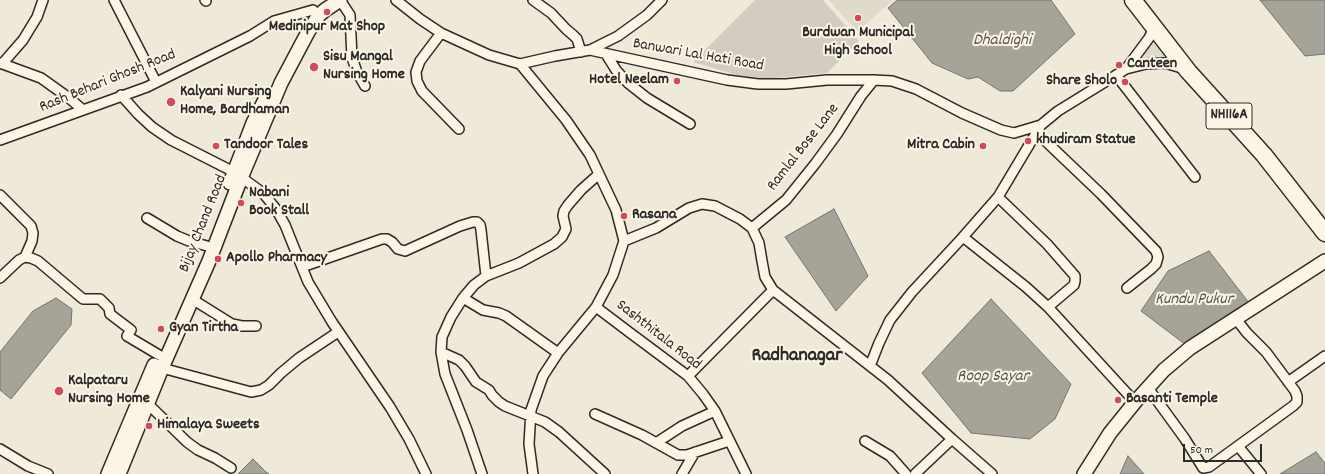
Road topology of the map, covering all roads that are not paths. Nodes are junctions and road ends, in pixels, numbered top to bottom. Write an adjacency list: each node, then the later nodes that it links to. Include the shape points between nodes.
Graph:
1 (43, 0): 14 (street, via 37,17 23,40)
2 (114, 0): 21 (street)
3 (327, 0): 9 (main road, Bijay Chand Road)
4 (340, 0): 22 (street, via 350,15 352,58); 31 (main road, Bijay Chand Road, via 319,15 308,32)
5 (396, 0): 11 (street, Banwari Lal Hati Road)
6 (533, 0): 12 (street, via 574,35)
7 (662, 0): 12 (street, via 648,15 618,36)
8 (1133, 0): 10 (highway, NH116A)
9 (313, 10): 21 (street, Rash Behari Ghosh Road, via 274,22); 31 (main road, Bijay Chand Road, via 286,56 253,124)
10 (1154, 28): 16 (street, Banwari Lal Hati Road); 17 (highway, NH116A)
11 (441, 33): 15 (street, Banwari Lal Hati Road, via 489,55); 28 (street, via 420,62 416,72 417,81 422,91)
12 (585, 51): 13 (street, Banwari Lal Hati Road); 15 (street, Banwari Lal Hati Road)
13 (606, 54): 19 (street, Banwari Lal Hati Road, via 727,80 758,84); 26 (street, via 628,83 647,98)
14 (1, 64): 25 (street, via 41,78)
15 (520, 64): 30 (street, via 566,120 590,155)
16 (1126, 69): 17 (street, via 1165,63); 18 (street, Banwari Lal Hati Road)
17 (1188, 71): 37 (highway, NH116A, via 1264,155)
18 (1116, 75): 27 (street, Banwari Lal Hati Road, via 1058,111); 32 (street)
19 (850, 80): 20 (street, Banwari Lal Hati Road); 24 (street, via 857,85)
20 (874, 80): 24 (street, Ramlal Bose Lane); 27 (street, Banwari Lal Hati Road, via 916,89 1001,130 1014,132)
21 (156, 82): 23 (street, Rash Behari Ghosh Road)
22 (365, 86)
23 (121, 95): 25 (street, Rash Behari Ghosh Road); 31 (street, via 138,114 164,136)
24 (861, 96): 36 (street, Ramlal Bose Lane, via 837,134 786,200)
25 (83, 110): 29 (street, Rash Behari Ghosh Road)
26 (690, 124)
27 (1039, 128): 34 (street); 46 (street, via 1156,251 1156,264)
28 (459, 129)
29 (0, 140)
30 (599, 174): 39 (street, via 616,210); 44 (street, via 581,190 564,211 566,229 562,237 519,264)
31 (238, 175): 40 (main road, Bijay Chand Road); 43 (street, via 264,193 276,209); 49 (main road, Bijay Chand Road)
32 (1195, 177)
33 (0, 195): 41 (street, via 31,226 32,241)
34 (998, 198): 38 (street); 51 (street, via 1047,244 1074,276 1074,285)
35 (147, 218): 40 (street, via 189,241)
36 (752, 228): 39 (street, via 715,206 702,204); 47 (street, via 760,243 766,277)
37 (1325, 233)
38 (963, 237): 51 (street); 59 (street, via 890,320)
39 (624, 241): 50 (street, via 613,275)
40 (207, 246): 58 (main road, Bijay Chand Road)
41 (25, 257): 45 (street); 58 (street, via 38,262 83,299 100,299 109,308 110,314 131,330 127,336)
42 (1325, 261): 52 (main road)
43 (302, 267): 44 (street, via 382,239 387,239 401,251 406,251 460,226 477,222 481,230); 54 (street, via 308,282)
44 (486, 276): 48 (street)
45 (0, 278)
46 (1127, 288)
47 (773, 290): 59 (street); 60 (street)
48 (463, 298): 55 (street, via 442,337); 56 (street, via 483,310 506,316)
49 (192, 299): 53 (street, via 232,324); 58 (main road, Bijay Chand Road)
50 (596, 307): 56 (street); 60 (street, Sashthitala Road)
51 (1048, 307): 63 (street)
52 (1236, 319): 61 (street, via 1266,352); 62 (main road, via 1190,348)
53 (256, 326)
54 (338, 332): 58 (street, via 299,358 269,385 252,392); 79 (street, via 405,432)
55 (441, 352): 67 (street, via 459,360 476,382 489,390 499,402); 80 (street, via 445,374)
56 (558, 353): 67 (street, via 543,376)
57 (1325, 356): 61 (street)
58 (160, 361): 64 (main road, Bijay Chand Road); 77 (main road, Bijay Chand Road)
59 (870, 366): 68 (street)
60 (688, 376): 65 (street, Sashthitala Road)
61 (1288, 382): 72 (street, via 1296,391 1297,402)
62 (1148, 388): 63 (main road); 72 (street, via 1203,468 1209,467)
63 (1135, 402): 88 (main road, via 1110,433)
64 (148, 404): 75 (street, via 187,442); 78 (main road, Bijay Chand Road)
65 (715, 411): 69 (street, Sashthitala Road); 71 (street, via 682,426)
66 (595, 414): 71 (street)
67 (531, 415): 81 (street, via 529,444); 82 (street, via 559,432)
68 (952, 439): 86 (street); 87 (street)
69 (729, 440): 74 (street); 84 (street, Sashthitala Road)
70 (865, 441): 85 (street, via 890,456)
71 (656, 443): 74 (street, via 678,456)
72 (1238, 446): 89 (street)
73 (0, 449): 76 (street, via 28,466)
74 (695, 452): 83 (street)
75 (231, 468)
76 (48, 474)
77 (108, 474)
78 (119, 474)
79 (426, 474)
80 (482, 474)
81 (532, 474)
82 (605, 474)
83 (682, 474)
84 (746, 474)
85 (906, 474)
86 (915, 474)
87 (992, 474)
88 (1084, 474)
89 (1261, 474)

